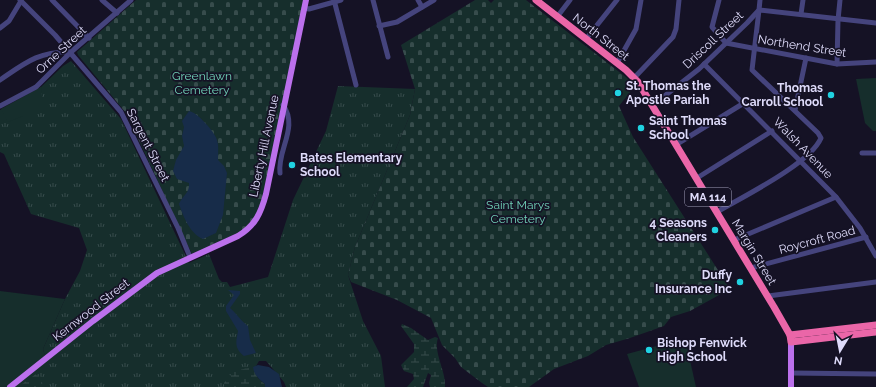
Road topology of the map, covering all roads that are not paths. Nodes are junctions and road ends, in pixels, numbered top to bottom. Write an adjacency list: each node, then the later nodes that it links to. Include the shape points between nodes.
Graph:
1 (52, 0): 30 (street)
2 (102, 0): 23 (street)
3 (131, 0): 23 (street, Orne Street)
4 (306, 0): 21 (main road, Liberty Hill Avenue)
5 (341, 0): 19 (street)
6 (372, 0): 28 (street)
7 (418, 0): 20 (street)
8 (434, 0): 20 (street)
9 (536, 0): 25 (highway, North Street / MA 114)
10 (570, 0): 25 (street)
11 (617, 0): 31 (street)
12 (641, 0): 38 (street, via 636,29)
13 (679, 0): 41 (street, via 673,37)
14 (720, 0): 32 (street, via 711,24)
15 (760, 0): 22 (street, Driscoll Street)
16 (803, 0): 24 (street)
17 (840, 0): 26 (street)
18 (20, 1): 29 (street, via 9,21); 34 (street, Sargent Street)
19 (334, 1): 21 (street, via 309,9); 43 (street)
20 (422, 7): 28 (street, via 397,22)
21 (304, 8): 45 (main road, Liberty Hill Avenue)
22 (759, 10): 24 (street); 32 (street, Driscoll Street); 33 (street)
23 (117, 13): 30 (street, Orne Street)
24 (801, 14): 26 (street)
25 (557, 16): 31 (highway, North Street / MA 114)
26 (838, 20): 27 (street); 40 (street)
27 (876, 23)
28 (379, 26): 35 (street)
29 (0, 28)
30 (89, 38): 34 (street, Orne Street)
31 (586, 39): 38 (highway, North Street / MA 114)
32 (726, 43): 33 (street, Northend Street); 39 (street, Driscoll Street)
33 (754, 49): 36 (street, Northend Street); 48 (street, via 752,70)
34 (71, 52): 42 (street, via 39,55); 46 (street, Orne Street, via 36,87); 61 (street, Sargent Street, via 126,121)
35 (388, 57)
36 (806, 58): 40 (street, Northend Street); 48 (street)
37 (876, 62): 40 (street, Northend Street)
38 (617, 63): 41 (highway, North Street / MA 114)
39 (704, 64): 44 (street, Walsh Avenue); 47 (street, Driscoll Street)
40 (837, 64)
41 (634, 77): 47 (highway, Margin Street / MA 114)
42 (0, 80)
43 (356, 85)
44 (744, 103): 49 (street, Walsh Avenue); 50 (street)
45 (283, 105): 54 (street, via 290,128 280,157); 61 (main road, Liberty Hill Avenue, via 260,216 245,231)
46 (0, 106)
47 (653, 106): 50 (highway, Margin Street / MA 114)
48 (795, 110): 53 (street, via 821,138)
49 (772, 131): 53 (street, Walsh Avenue); 55 (street)
50 (676, 144): 55 (highway, Margin Street / MA 114)
51 (862, 153): 52 (street)
52 (876, 153)
53 (800, 161): 56 (street, Walsh Avenue); 57 (street)
54 (280, 173)
55 (697, 178): 57 (highway, Margin Street / MA 114)
56 (836, 197): 58 (street, Walsh Avenue); 59 (street)
57 (717, 212): 59 (highway, Margin Street / MA 114)
58 (866, 237): 60 (street, Walsh Avenue); 62 (street, Roycroft Road)
59 (734, 240): 62 (highway, Margin Street / MA 114)
60 (876, 256)
61 (190, 257): 71 (main road, Kernwood Street, via 157,273 135,288)
62 (751, 268): 64 (highway, Margin Street / MA 114)
63 (876, 282): 64 (street)
64 (768, 296): 68 (highway, Margin Street / MA 114)
65 (876, 326): 66 (highway)
66 (856, 331): 67 (highway); 68 (highway)
67 (876, 332)
68 (791, 339): 69 (main road, Margin Street)
69 (791, 373): 70 (street); 72 (main road, Margin Street)
70 (876, 374)
71 (10, 387)
72 (791, 387)

